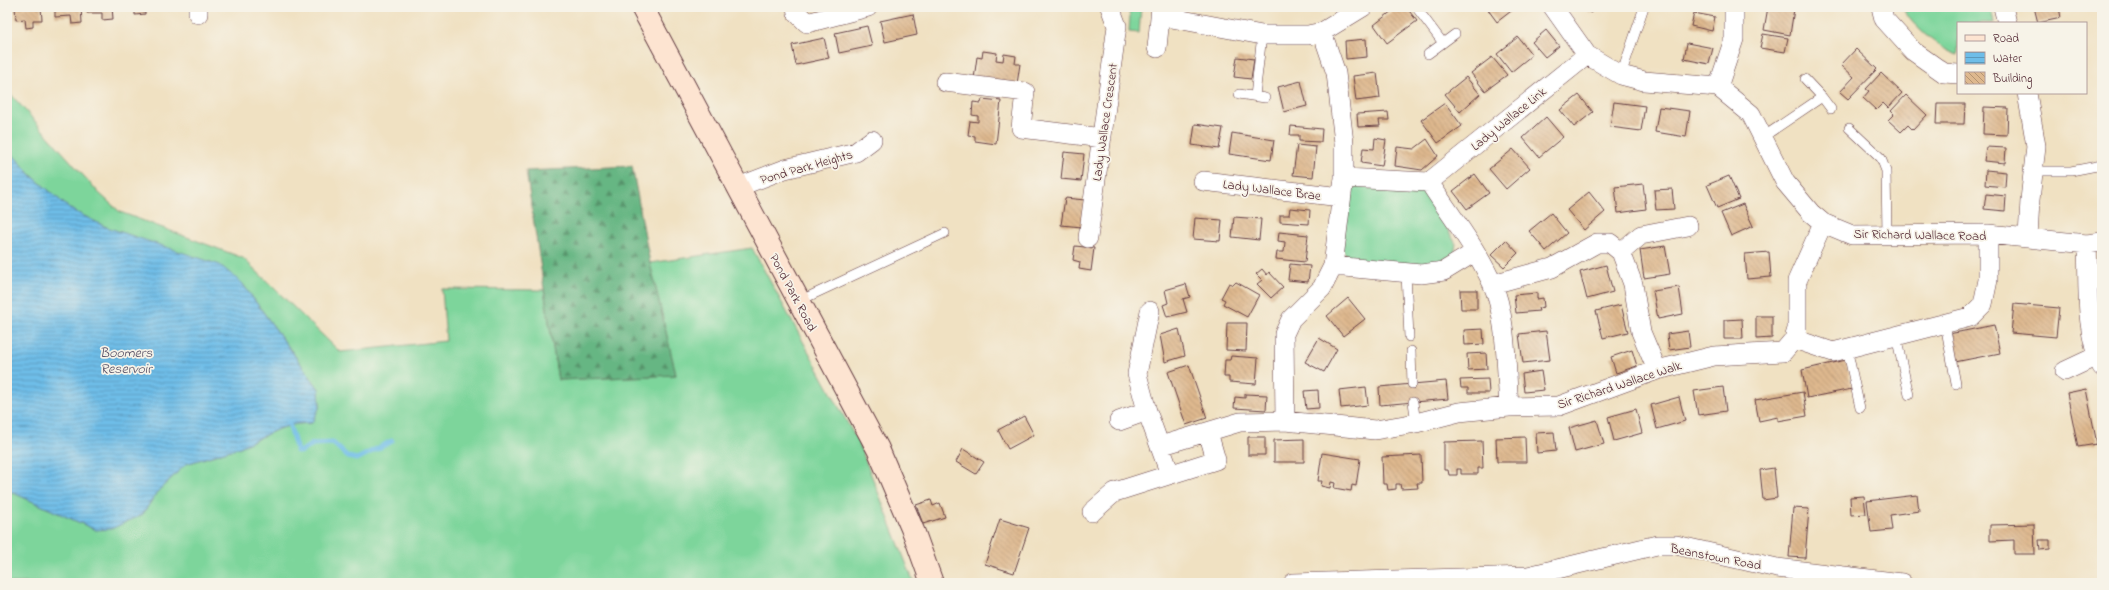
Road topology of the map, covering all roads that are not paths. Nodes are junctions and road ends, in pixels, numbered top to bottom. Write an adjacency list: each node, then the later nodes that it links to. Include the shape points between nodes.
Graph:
1 (642, 7): 41 (main road, Pond Park Road)
2 (796, 7): 11 (street, via 797,13 807,23)
3 (1110, 7): 34 (street, Lady Wallace Crescent, via 1118,26)
4 (1363, 7): 14 (street)
5 (1416, 7): 17 (lane)
6 (1553, 7): 20 (street)
7 (1644, 7): 22 (lane)
8 (1734, 7): 25 (street, via 1734,39)
9 (1881, 7): 21 (street, via 1884,19 1913,52 1944,73)
10 (2003, 7): 13 (street)
11 (862, 8)
12 (1161, 11): 16 (street); 18 (street)
13 (2006, 22)
14 (1322, 32): 16 (street, via 1308,35); 38 (street, via 1336,73 1344,143)
15 (1456, 34): 17 (lane)
16 (1262, 35): 28 (lane)
17 (1443, 43): 19 (lane)
18 (1157, 48)
19 (1428, 54)
20 (1588, 54): 22 (street); 40 (street, Lady Wallace Link)
21 (1957, 74)
22 (1621, 75): 25 (street, via 1644,81)
23 (1805, 79): 29 (lane)
24 (945, 82): 34 (street, via 1024,92 1020,128)
25 (1718, 87): 33 (street, Sir Richard Wallace Road, via 1752,114)
26 (1239, 94): 28 (lane)
27 (2027, 94): 37 (street, via 2036,146)
28 (1255, 96): 30 (lane)
29 (1822, 97): 31 (lane); 33 (lane)
30 (1265, 98)
31 (1831, 109)
32 (1849, 128): 46 (lane, via 1881,158 1886,171)
33 (1763, 137): 43 (street, Sir Richard Wallace Road, via 1785,182 1810,213)
34 (1102, 138): 49 (street, Lady Wallace Crescent)
35 (872, 140): 41 (street, Pond Park Heights, via 856,152 785,169)
36 (2102, 165): 37 (lane, via 2071,171)
37 (2034, 171): 48 (street)
38 (1344, 178): 40 (street); 42 (street)
39 (1203, 181): 42 (street, Lady Wallace Brae)
40 (1429, 182): 51 (street)
41 (738, 187): 56 (main road, Pond Park Road)
42 (1341, 197): 53 (street)
43 (1823, 223): 46 (street, Sir Richard Wallace Road, via 1852,235); 61 (street, via 1797,281 1797,329)
44 (1688, 226): 52 (street, via 1641,235)
45 (945, 233): 56 (lane)
46 (1886, 234): 47 (street, Sir Richard Wallace Road)
47 (1988, 234): 48 (street, Sir Richard Wallace Road); 58 (street, via 1988,280 1983,304 1970,318)
48 (2028, 237): 50 (street, Sir Richard Wallace Road)
49 (1088, 238)
50 (2095, 243): 64 (street, via 2091,332)
51 (1475, 252): 54 (street, via 1444,271); 55 (street)
52 (1620, 252): 55 (street, via 1610,244 1597,243 1552,268); 65 (street, via 1633,284 1641,332)
53 (1333, 266): 54 (street); 75 (street, via 1322,288 1291,319 1284,334)
54 (1406, 274): 60 (lane)
55 (1493, 284): 71 (street, via 1503,324)
56 (799, 301): 81 (main road, Pond Park Road, via 878,449)
57 (1150, 311): 73 (street, via 1136,374)
58 (1945, 324): 59 (street); 68 (lane)
59 (1896, 336): 62 (street); 69 (lane)
60 (1409, 337)
61 (1794, 339): 62 (street, via 1833,352); 65 (street, Sir Richard Wallace Walk, via 1783,352 1714,356)
62 (1847, 348): 72 (lane)
63 (1412, 351): 67 (lane)
64 (2099, 362): 66 (street)
65 (1657, 370): 71 (street, Sir Richard Wallace Walk, via 1559,406)
66 (2065, 371)
67 (1412, 384)
68 (1956, 384)
69 (1909, 395)
70 (1413, 402): 76 (lane)
71 (1509, 407): 76 (street, Sir Richard Wallace Walk, via 1459,412)
72 (1860, 408)
73 (1146, 411): 74 (street); 78 (street)
74 (1119, 421)
75 (1285, 421): 76 (street, Sir Richard Wallace Walk, via 1375,430); 77 (street, Sir Richard Wallace Walk, via 1240,422)
76 (1416, 423)
77 (1208, 432): 78 (street, Sir Richard Wallace Walk); 79 (street, via 1216,460)
78 (1160, 446): 79 (street)
79 (1170, 474): 80 (street, via 1115,492)
80 (1092, 512)
81 (932, 583)
82 (1293, 583): 83 (street, Beanstown Road, via 1528,576 1657,545 1676,545 1777,568)
83 (1902, 583)

